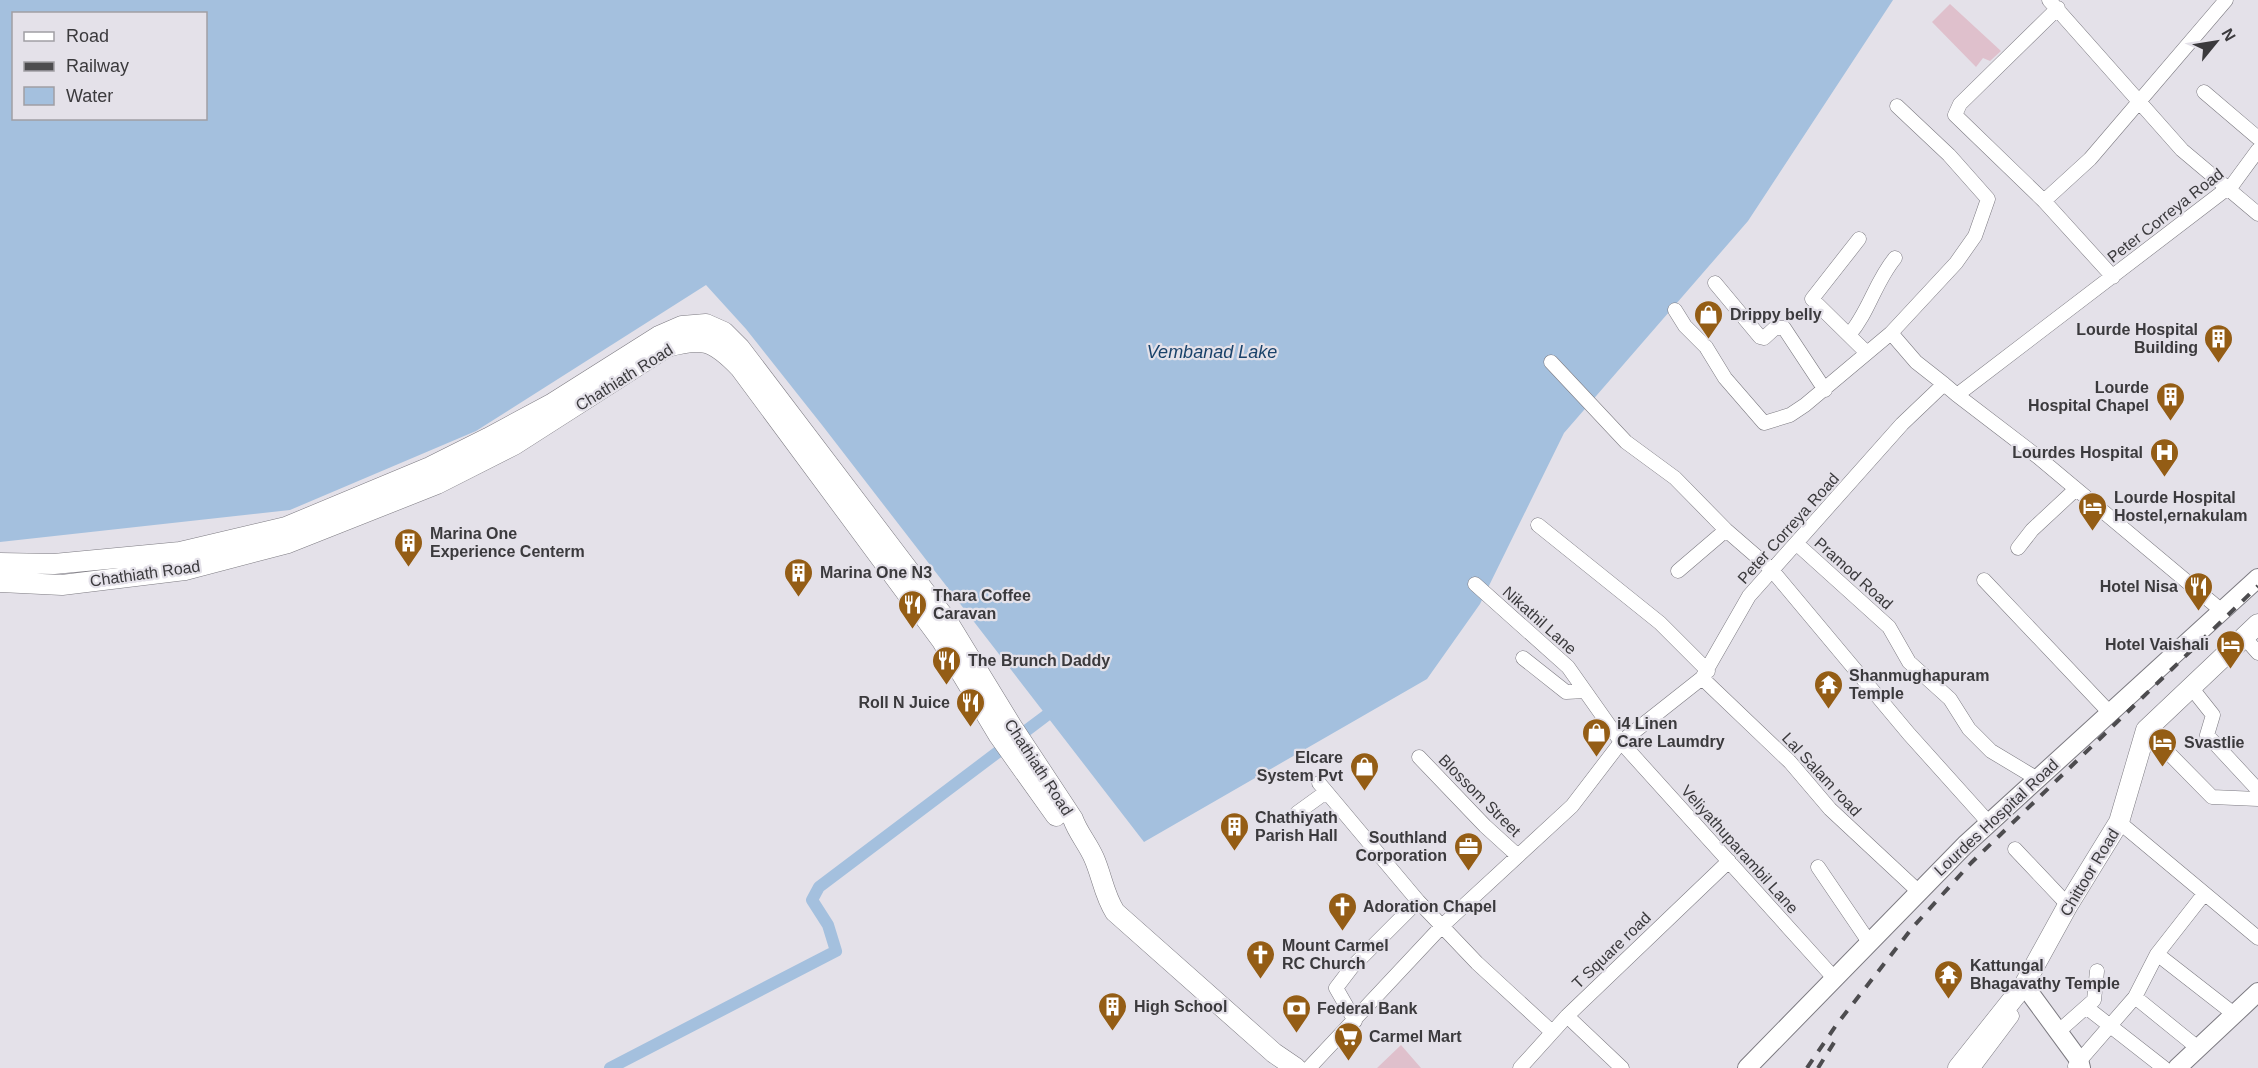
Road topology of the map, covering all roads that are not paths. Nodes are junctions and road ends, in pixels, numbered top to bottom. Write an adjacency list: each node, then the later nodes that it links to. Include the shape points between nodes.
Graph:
1 (2226, 0): 4 (street)
2 (2053, 4): 4 (street); 9 (street, via 1960,104 1955,115)
3 (2204, 92): 6 (street)
4 (2140, 103): 8 (street, via 2182,150); 9 (street, via 2090,159)
5 (1897, 106): 16 (street, via 1988,199 1975,236 1956,263)
6 (2258, 138)
7 (2258, 150): 8 (street, Peter Correya Road)
8 (2226, 189): 10 (street); 13 (street, Peter Correya Road)
9 (2044, 201): 13 (street)
10 (2258, 214)
11 (1859, 239): 17 (street, via 1812,299)
12 (1895, 258): 17 (street)
13 (2114, 277): 22 (street, Peter Correya Road)
14 (1715, 283): 21 (street, via 1760,338 1776,328 1784,328)
15 (1675, 310): 21 (street, via 1764,423 1790,415)
16 (1891, 333): 18 (street); 20 (street, via 1916,362)
17 (1849, 335): 18 (street)
18 (1868, 353): 21 (street)
19 (1551, 362): 25 (street, via 1626,442 1675,478)
20 (1944, 384): 22 (street); 26 (street, Peter Correya Road, via 1902,424)
21 (1825, 390)
22 (1957, 395): 23 (street)
23 (2076, 489): 27 (street, via 2032,530); 35 (street)
24 (1538, 525): 39 (street, Lal Salam road, via 1660,622)
25 (1726, 530): 29 (street); 30 (street)
26 (1797, 544): 29 (street, Peter Correya Road); 47 (street, Pramod Road, via 1889,627 1909,662 1950,699 1969,729 1991,751)
27 (2019, 548)
28 (0, 563): 43 (main road, Chathiath Road, via 54,564 180,552 286,527 430,467 488,438 553,403 659,336 682,326 706,324 724,332 740,348 948,622)
29 (1771, 569): 39 (street, Peter Correya Road, via 1749,596); 52 (street)
30 (1678, 571)
31 (2258, 578): 35 (street, Lourdes Hospital Road)
32 (1984, 580): 42 (street)
33 (0, 582): 43 (main road, Chathiath Road, via 62,585 185,570 288,543 436,484 514,445 667,347 691,340 710,342 740,368 827,482)
34 (1475, 584): 41 (street, Nikathil Lane, via 1568,667)
35 (2222, 611): 42 (street, Lourdes Hospital Road)
36 (2251, 631): 37 (street); 40 (main road, Chittoor Road)
37 (2258, 653)
38 (1523, 658): 41 (street, via 1566,692)
39 (1705, 675): 45 (street, Peter Correya Road); 57 (street, Lal Salam road, via 1830,809)
40 (2190, 686): 44 (main road, Chittoor Road); 48 (street, via 2213,715 2207,735)
41 (1585, 691): 45 (street, Nikathil Lane)
42 (2109, 712): 47 (street, Lourdes Hospital Road)
43 (997, 724): 80 (main road, Chathiath Road, via 1025,767 1068,811 1094,856 1106,898 1115,912 1274,1053)
44 (2146, 730): 49 (street, via 2212,797); 51 (main road, Chittoor Road)
45 (1621, 742): 54 (street, Peter Correya Road, via 1572,806); 55 (street, Veliyathuparambil Lane)
46 (1419, 757): 54 (street, Blossom Street)
47 (2036, 778): 52 (street, Lourdes Hospital Road)
48 (2258, 790)
49 (2258, 800)
50 (1298, 813): 59 (street, via 1323,788)
51 (2119, 822): 58 (street); 60 (main road, Chittoor Road)
52 (1989, 823): 57 (street, Lourdes Hospital Road)
53 (2015, 849): 60 (street)
54 (1518, 856): 61 (street, Peter Correya Road)
55 (1729, 861): 66 (street, Veliyathuparambil Lane); 73 (street, T Square road)
56 (1818, 867): 63 (street)
57 (1918, 891): 63 (street, Lourdes Hospital Road)
58 (2204, 894): 62 (street); 64 (street)
59 (1418, 901): 61 (street); 74 (street, via 1336,988)
60 (2068, 905): 67 (main road, Chittoor Road)
61 (1442, 926): 74 (street, Peter Correya Road); 77 (street)
62 (2258, 938)
63 (1869, 942): 66 (street, Lourdes Hospital Road)
64 (2157, 954): 68 (street); 72 (street)
65 (2097, 971): 70 (street, via 2094,1000)
66 (1834, 978): 84 (street, Lourdes Hospital Road)
67 (2024, 986): 71 (main road, Chittoor Road); 76 (street)
68 (2135, 997): 75 (street); 78 (street)
69 (2256, 997): 72 (street)
70 (2086, 1007): 75 (street); 76 (street)
71 (2003, 1011): 85 (main road, Chittoor Road); 86 (street, via 2012,1016)
72 (2234, 1014): 78 (street)
73 (1567, 1016): 77 (street, T Square road); 83 (street)
74 (1355, 1021): 81 (street, Peter Correya Road)
75 (2110, 1026): 79 (street); 87 (street)
76 (2059, 1031): 79 (street)
77 (1552, 1032): 82 (street, T Square road)
78 (2198, 1048): 88 (street)
79 (2078, 1065)
80 (1296, 1068)
81 (1309, 1068)
82 (1520, 1068)
83 (1622, 1068)
84 (1747, 1068)
85 (1958, 1068)
86 (1972, 1068)
87 (2164, 1068)
88 (2177, 1068)

